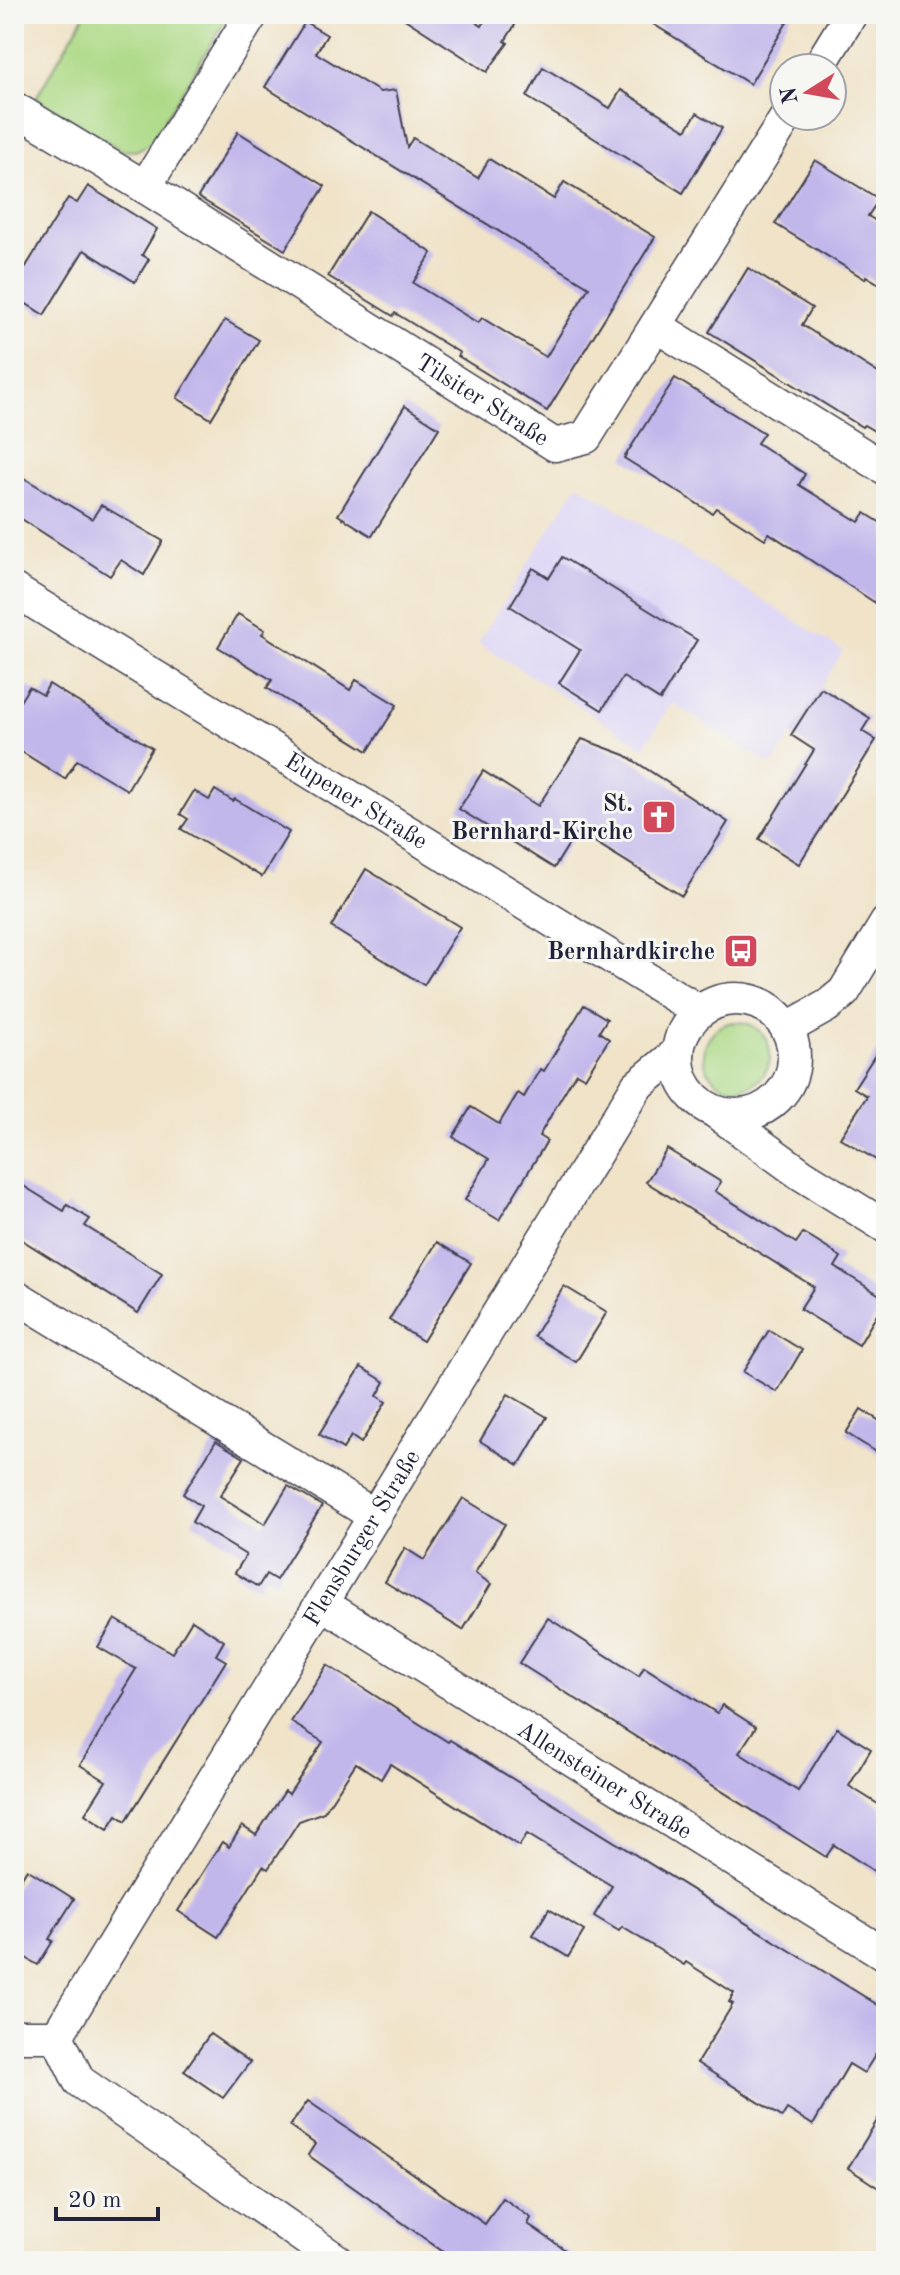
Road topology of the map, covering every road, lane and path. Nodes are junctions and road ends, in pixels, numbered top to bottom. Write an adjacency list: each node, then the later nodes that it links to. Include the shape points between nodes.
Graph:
1 (252, 14): 6 (street)
2 (851, 14): 3 (street)
3 (828, 52)
4 (14, 108): 6 (street, Tilsiter Straße)
5 (777, 132): 7 (street, Tilsiter Straße)
6 (145, 187): 7 (street, Tilsiter Straße, via 555,445 586,437)
7 (656, 326): 8 (street)
8 (886, 469)
9 (14, 590): 11 (street, Eupener Straße)
10 (886, 923): 12 (street, via 844,992)
11 (699, 1011): 12 (street, via 737,998 767,1006); 13 (street, via 684,1029)
12 (788, 1028): 14 (street, via 796,1055 790,1083 771,1105 745,1116)
13 (678, 1052): 14 (street, via 681,1077 695,1099); 17 (street, Flensburger Straße, via 637,1086)
14 (717, 1113): 15 (street)
15 (886, 1227)
16 (14, 1295): 17 (street)
17 (375, 1516): 18 (street, Flensburger Straße)
18 (323, 1604): 19 (street, Allensteiner Straße); 21 (street, Flensburger Straße)
19 (886, 1955)
20 (14, 2036): 21 (street)
21 (57, 2036): 22 (street, via 79,2081)
22 (338, 2261)

